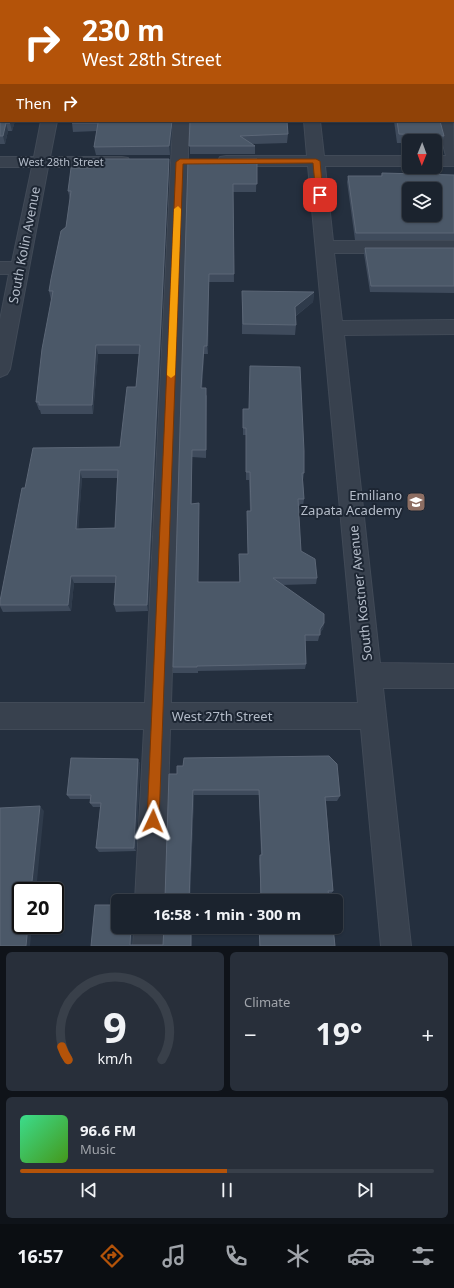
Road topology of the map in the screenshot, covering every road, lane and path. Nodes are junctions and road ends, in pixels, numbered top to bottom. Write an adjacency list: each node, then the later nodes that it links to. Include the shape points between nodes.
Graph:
1 (49, 122): 11 (street, South Kolin Avenue)
2 (181, 122): 13 (street)
3 (312, 122): 6 (street, South Kostner Avenue)
4 (445, 122): 5 (street)
5 (454, 156)
6 (316, 161): 7 (street); 13 (street); 14 (street, South Kostner Avenue)
7 (402, 161)
8 (442, 161): 9 (street)
9 (454, 161)
10 (0, 162): 11 (street, West 28th Street)
11 (41, 162): 12 (street, West 28th Street); 17 (street, South Kolin Avenue)
12 (134, 162)
13 (187, 162): 24 (street)
14 (325, 247): 15 (street); 19 (street, South Kostner Avenue)
15 (454, 247)
16 (0, 268): 17 (street)
17 (20, 268): 20 (street, South Kolin Avenue)
18 (454, 327): 19 (street)
19 (334, 328): 21 (street, South Kostner Avenue)
20 (0, 369)
21 (368, 675): 22 (street); 25 (street, South Kostner Avenue)
22 (454, 676)
23 (0, 716): 24 (street, West 27th Street)
24 (157, 716): 25 (street, West 27th Street); 26 (street)
25 (372, 716): 29 (street, South Kostner Avenue)
26 (150, 894)
27 (149, 934): 28 (street)
28 (148, 946)
29 (396, 946)

